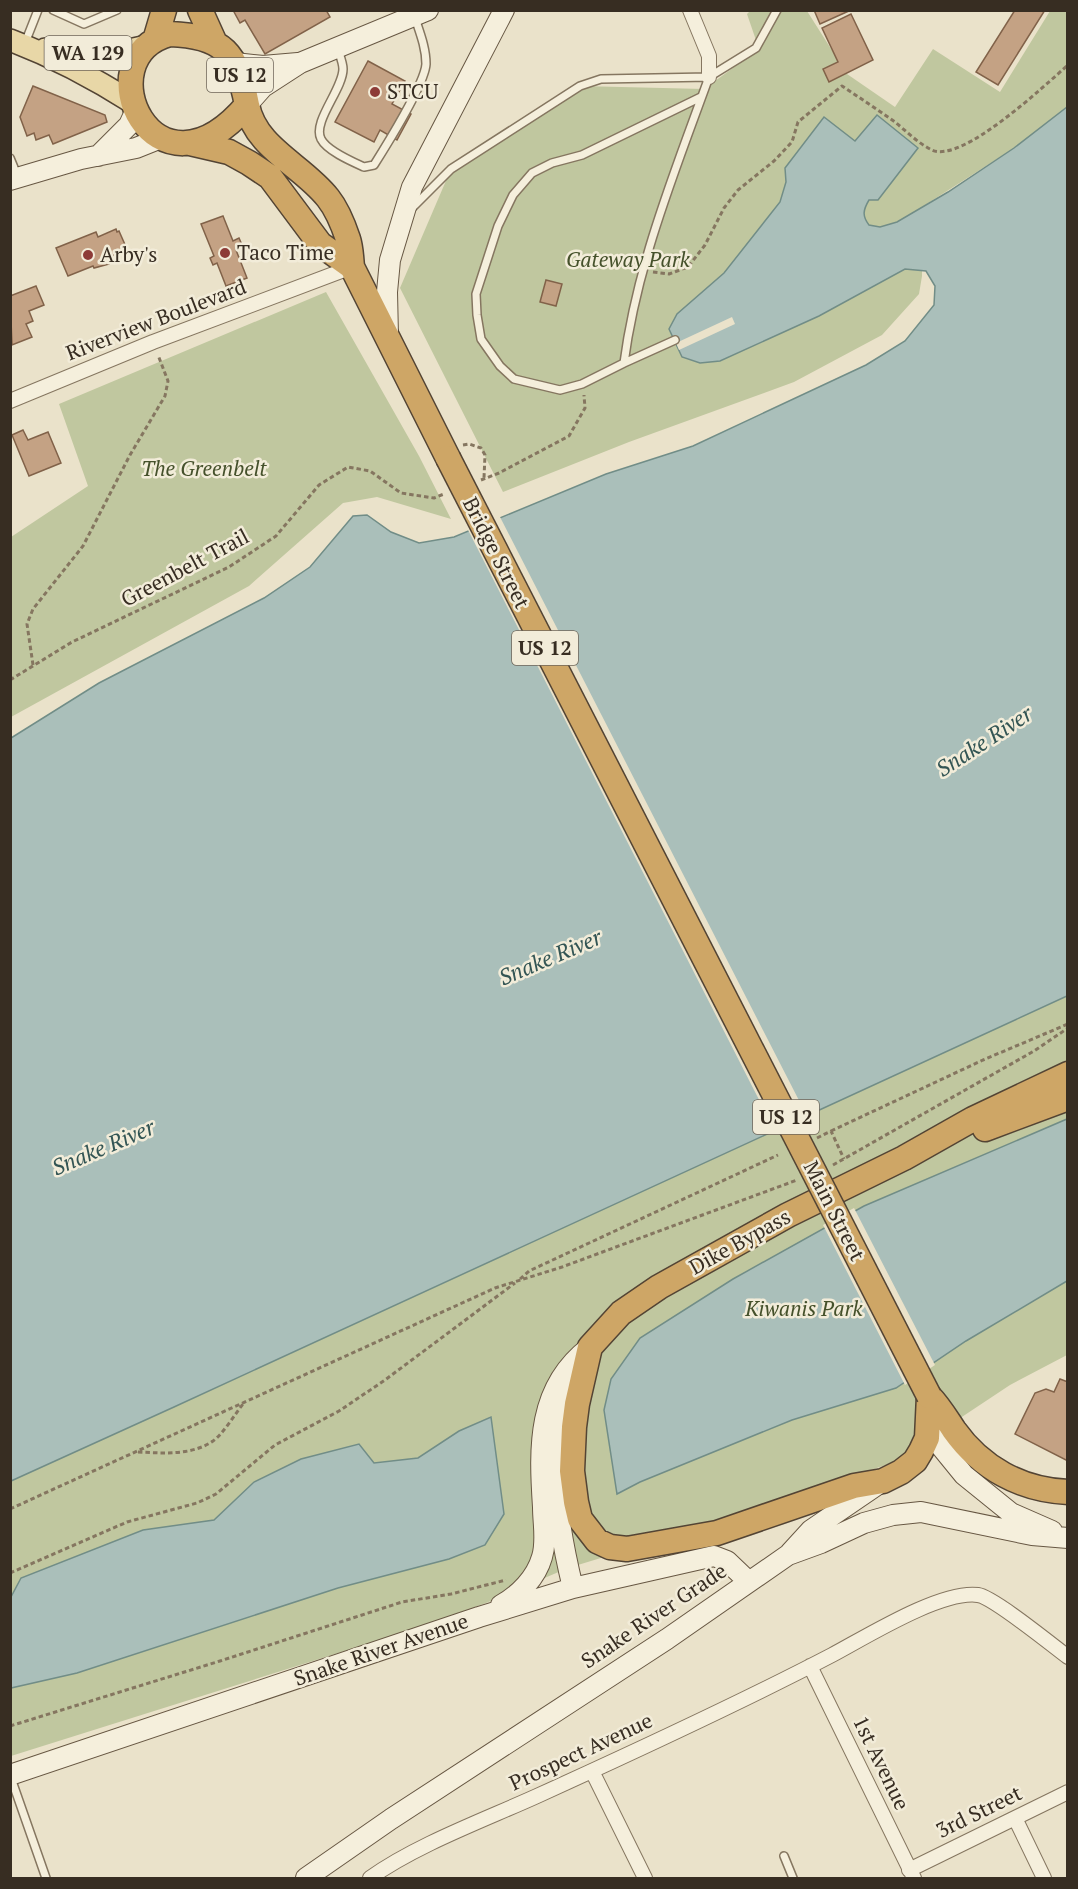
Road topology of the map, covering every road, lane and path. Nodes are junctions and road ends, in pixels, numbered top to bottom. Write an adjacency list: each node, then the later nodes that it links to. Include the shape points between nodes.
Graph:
1 (38, 10): 12 (lane)
2 (53, 10): 3 (lane, via 84,24)
3 (117, 10)
4 (164, 10): 11 (highway)
5 (200, 10): 10 (highway, US 12)
6 (504, 10): 26 (main road, via 412,187)
7 (690, 10): 17 (street, via 709,56)
8 (777, 10): 17 (lane, via 756,48)
9 (421, 13): 13 (main road); 13 (lane, via 426,66 374,165 364,167 339,155 321,140 318,129 343,69)
10 (214, 41): 11 (highway, US 12, via 170,34); 14 (highway, US 12)
11 (151, 42): 12 (main road, WA 129, via 111,54); 20 (highway, via 131,75)
12 (21, 44): 20 (main road, WA 129, via 73,67)
13 (338, 48): 15 (main road)
14 (235, 63): 15 (main road); 19 (highway, US 12)
15 (300, 63): 19 (main road, via 263,87)
16 (1068, 65): 28 (path, via 986,133 950,151 933,151 842,86 798,122 792,142 738,190 688,267 669,274)
17 (709, 77): 18 (lane); 26 (lane, via 601,79 580,86 451,169)
18 (701, 97): 28 (lane); 33 (lane, via 582,155 532,173 513,195 498,226 476,294 482,339 514,379 560,390)
19 (247, 105): 22 (highway, US 12, via 217,133); 27 (highway, Bridge Street / US 12, via 260,136 328,198 349,240)
20 (134, 108): 21 (highway, via 146,127); 23 (main road, via 129,125)
21 (161, 138): 22 (highway, US 12); 23 (main road)
22 (190, 143): 27 (highway, Bridge Street / US 12, via 228,153 270,177 320,244)
23 (98, 156): 25 (main road)
24 (10, 158): 25 (lane)
25 (14, 179)
26 (400, 223): 31 (main road, via 387,292)
27 (352, 267): 30 (street, Riverview Boulevard); 31 (highway, Bridge Street / US 12)
28 (642, 270): 32 (lane)
29 (675, 340): 32 (lane)
30 (153, 342): 34 (street, Riverview Boulevard); 39 (path, via 168,381 165,396 83,546 33,609 27,624)
31 (389, 342): 35 (highway, Bridge Street / US 12)
32 (624, 363): 33 (lane)
33 (582, 384): 36 (path, via 585,408 569,436)
34 (10, 401)
35 (454, 452): 36 (path, via 469,444 481,448 485,455); 41 (highway, Bridge Street / US 12, bridge)
36 (484, 479): 37 (path)
37 (474, 483)
38 (454, 490): 39 (path, Greenbelt Trail, via 434,498 401,493 370,471 348,467 319,485 276,536 229,567 72,642)
39 (33, 665): 40 (path, Greenbelt Trail)
40 (10, 680)
41 (642, 838): 57 (highway, Main Street / US 12, bridge)
42 (1068, 1026): 46 (path, via 982,1060); 51 (path, via 1034,1051)
43 (1068, 1074): 50 (highway, Dike Bypass, via 973,1119)
44 (1068, 1090): 47 (highway, Dike Bypass)
45 (1068, 1098): 47 (highway)
46 (831, 1131): 48 (path); 51 (path)
47 (980, 1131): 50 (highway, Dike Bypass)
48 (815, 1139)
49 (778, 1155): 54 (path, via 530,1271)
50 (904, 1158): 55 (highway, Dike Bypass, via 788,1215 659,1287 621,1313)
51 (845, 1160): 52 (path)
52 (824, 1168)
53 (803, 1178): 54 (path)
54 (517, 1281): 56 (path); 65 (path, via 385,1380 275,1446 216,1494 127,1522)
55 (590, 1347): 62 (highway, via 577,1404 572,1451 574,1491 584,1525 597,1540 627,1549); 68 (main road, via 570,1383 557,1433 558,1494); 69 (main road, via 569,1365 555,1388 545,1418 541,1451 545,1540 542,1559 522,1589 506,1603)
56 (244, 1403): 58 (path); 58 (path, via 214,1440 192,1450)
57 (929, 1405): 59 (highway, via 927,1438 915,1461); 60 (highway, US 12, via 993,1468 1030,1487); 63 (main road, Main Street, via 934,1434 963,1475 1011,1513)
58 (136, 1452): 61 (path)
59 (883, 1480): 62 (highway, via 854,1486); 64 (main road, via 811,1530)
60 (1068, 1492)
61 (10, 1509)
62 (717, 1533): 68 (main road, via 610,1569)
63 (1068, 1538): 64 (main road, Snake River Grade, via 1032,1535 921,1512 864,1522)
64 (788, 1555): 67 (main road, Snake River Grade)
65 (10, 1573)
66 (506, 1580): 72 (path, via 402,1602)
67 (749, 1582): 68 (main road, Snake River Avenue, via 727,1561 714,1556); 80 (main road, Snake River Grade)
68 (573, 1588): 69 (main road, Snake River Avenue)
69 (479, 1617): 74 (main road, Snake River Avenue)
70 (1068, 1657): 71 (street, Prospect Avenue, via 980,1595 949,1597)
71 (810, 1666): 73 (street, Prospect Avenue); 78 (street, 1st Avenue)
72 (10, 1725)
73 (592, 1771): 81 (street, Prospect Avenue, via 433,1843); 82 (street)
74 (10, 1776): 79 (lane)
75 (1068, 1792): 76 (street, 3rd Street)
76 (1015, 1818): 78 (street, 3rd Street); 84 (street)
77 (784, 1856): 83 (lane)
78 (911, 1874)
79 (46, 1878)
80 (306, 1878)
81 (370, 1878)
82 (645, 1878)
83 (793, 1878)
84 (1044, 1878)

